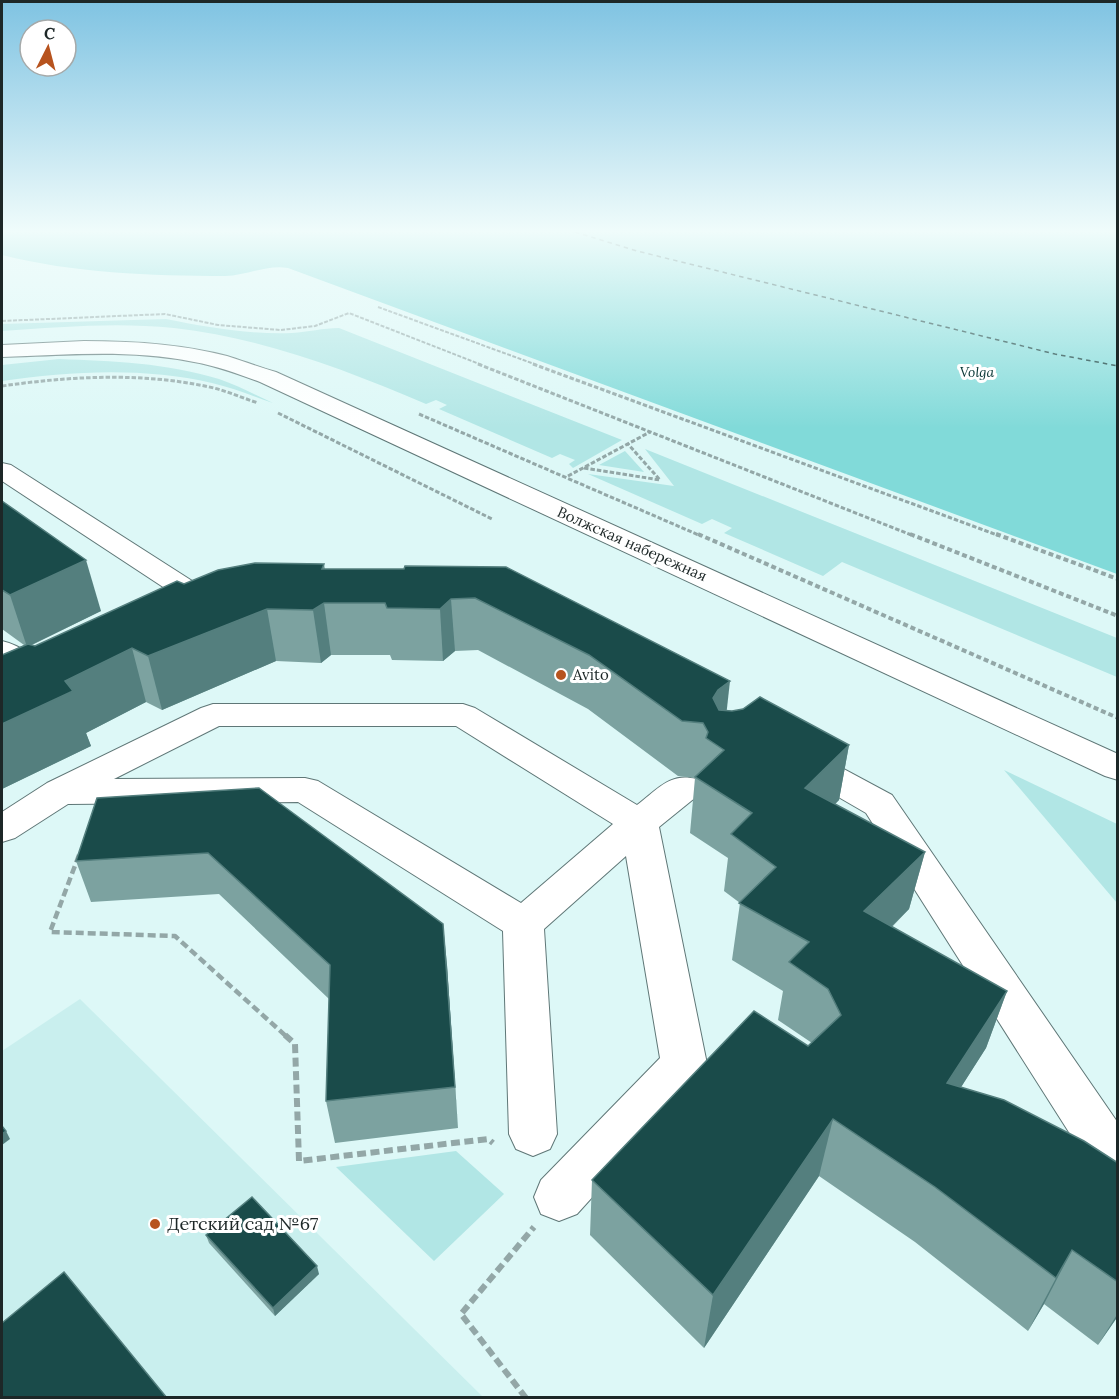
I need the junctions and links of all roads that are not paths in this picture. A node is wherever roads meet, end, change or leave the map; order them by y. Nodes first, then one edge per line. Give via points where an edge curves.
1 (2, 351) edge
2 (2, 470) edge
3 (205, 602) junction
4 (240, 602) edge
5 (174, 616) edge
6 (2, 650) edge
7 (11, 692) edge
8 (771, 744) edge
9 (1118, 768) edge
10 (682, 788) dead end
11 (60, 792) junction
12 (639, 823) junction
13 (2, 829) edge
14 (523, 924) junction
15 (514, 1140) road end
16 (1118, 1165) edge
17 (559, 1197) road end

1 - 9 street, Волжская набережная via 138,348 182,353 268,377
2 - 3 street
3 - 4 street
3 - 5 street
6 - 7 street via 51,674
8 - 16 street via 879,804
10 - 12 street
11 - 12 street via 213,715 463,714
11 - 13 street
11 - 14 street via 305,790
12 - 14 street
12 - 17 street via 684,1064
14 - 15 street

